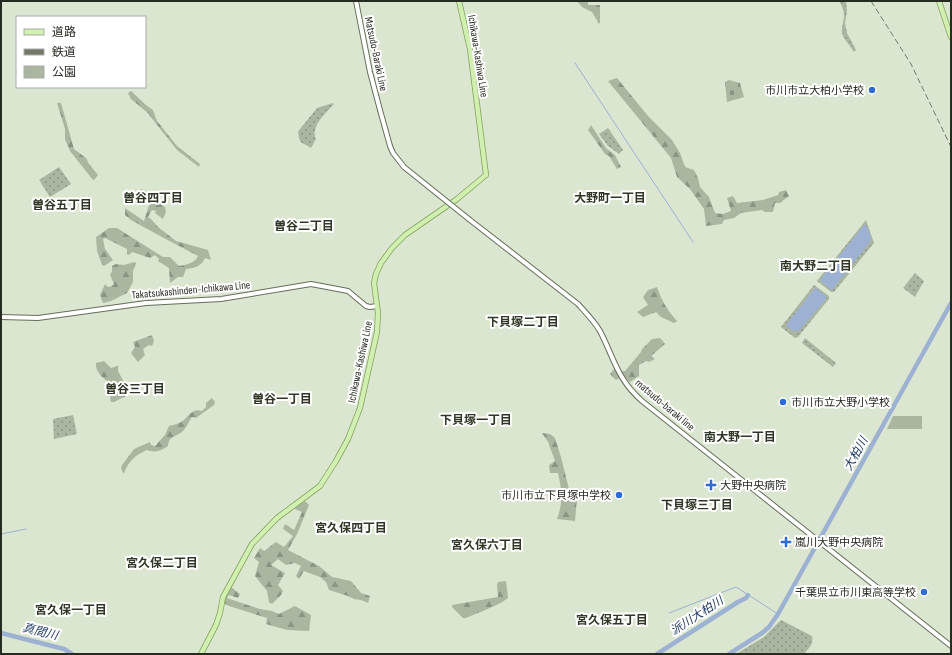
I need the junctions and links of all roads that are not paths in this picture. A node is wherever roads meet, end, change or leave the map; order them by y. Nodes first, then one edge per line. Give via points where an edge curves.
1 (356, 1) edge
2 (459, 1) edge
3 (939, 1) edge
4 (951, 37) edge
5 (380, 110) joint
6 (377, 306) junction
7 (1, 317) edge
8 (951, 646) edge
9 (201, 654) edge

1 - 5 main road, Matsudo-Baraki Line
2 - 6 main road, Ichikawa-Kashiwa Line via 470,49 486,175 411,231 390,250 374,280
3 - 4 main road
5 - 8 main road, matsudo-baraki line, bridge via 390,146 404,167 578,304 599,330 618,371 637,396
6 - 7 main road, Takatsukashinden-Ichikawa Line via 366,306 348,291 311,284 221,299 146,302 38,318
6 - 9 main road, Ichikawa-Kashiwa Line via 378,324 360,408 343,450 320,486 277,518 252,544 223,596 216,625

